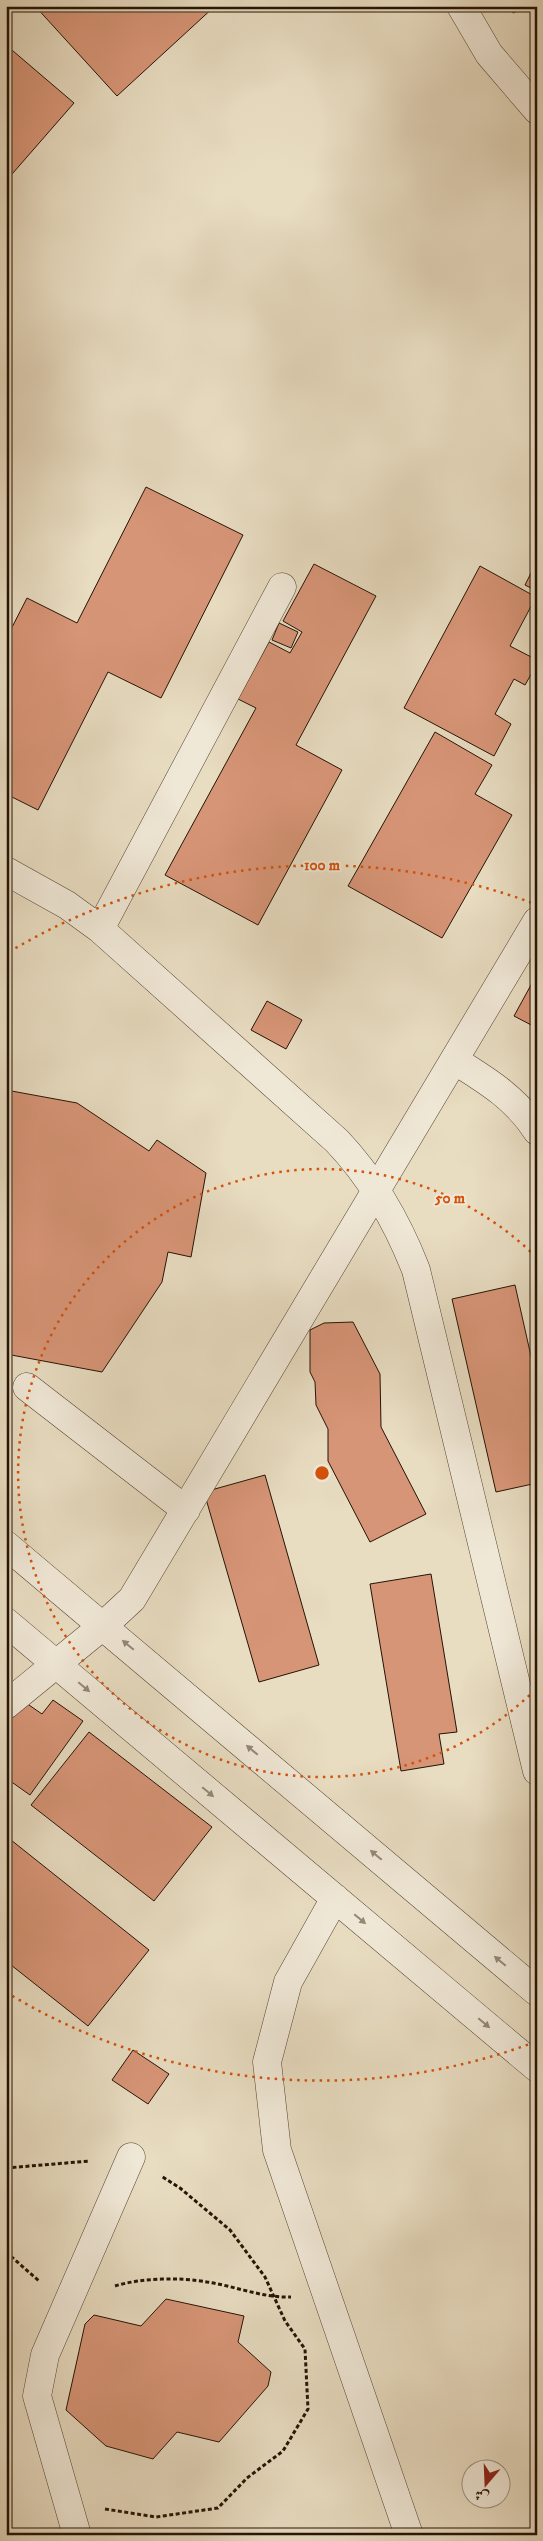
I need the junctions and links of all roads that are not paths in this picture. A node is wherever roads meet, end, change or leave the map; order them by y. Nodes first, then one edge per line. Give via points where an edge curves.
1 (461, 6) edge
2 (537, 110) edge
3 (282, 587) dead end
4 (6, 871) edge
5 (537, 921) edge
6 (100, 929) junction
7 (454, 1060) junction
8 (537, 1131) edge
9 (378, 1190) junction
10 (27, 1387) dead end
11 (186, 1510) junction
12 (6, 1544) edge
13 (6, 1622) edge
14 (104, 1626) junction
15 (57, 1665) junction
16 (6, 1705) edge
17 (537, 1771) edge
18 (335, 1898) junction
19 (537, 1992) edge
20 (537, 2068) edge
21 (131, 2157) road end
22 (77, 2535) edge
23 (409, 2535) edge

1 - 2 street via 489,54
3 - 6 street
4 - 6 street via 67,905
5 - 7 street
6 - 9 street via 337,1141
7 - 8 street via 500,1089
7 - 9 street
9 - 11 street
9 - 17 street via 400,1229 416,1270
10 - 11 street
11 - 14 street via 132,1599
12 - 14 street
13 - 15 street
14 - 15 street
19 -> 14 street
15 - 16 street
15 -> 18 street
18 -> 20 street
18 - 23 street via 288,1982 267,2062 277,2150
21 - 22 street via 45,2355 37,2396

